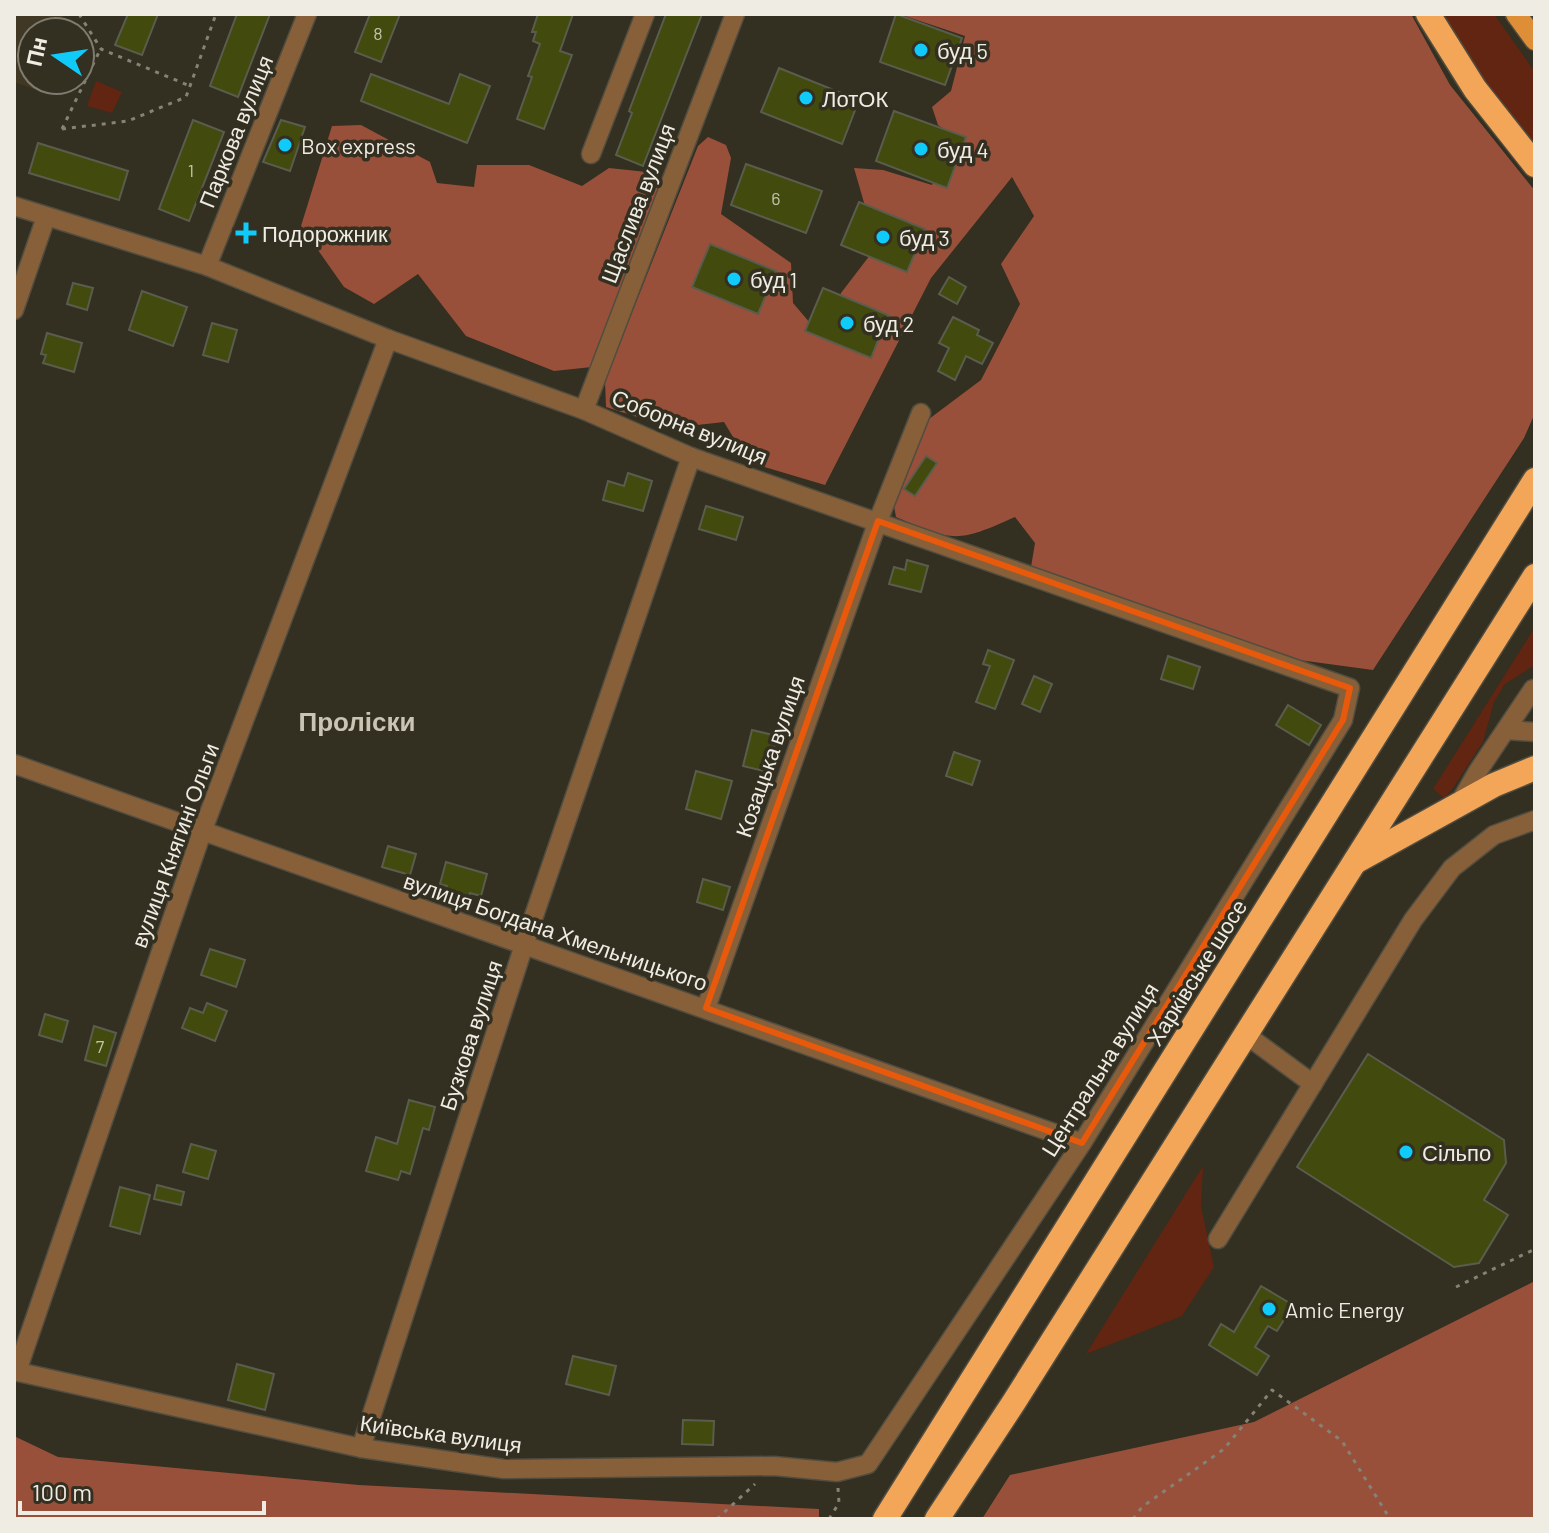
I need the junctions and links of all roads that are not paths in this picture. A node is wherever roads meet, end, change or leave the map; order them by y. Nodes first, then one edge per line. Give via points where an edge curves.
1 (307, 14) edge
2 (645, 14) edge
3 (735, 14) edge
4 (1428, 14) edge
5 (1516, 14) edge
6 (1535, 40) edge
7 (591, 154) dead end
8 (1535, 165) edge
9 (14, 206) edge
10 (46, 217) junction
11 (207, 266) junction
12 (14, 310) edge
13 (388, 339) junction
14 (584, 410) junction
15 (921, 413) dead end
16 (691, 457) junction
17 (1535, 480) edge
18 (878, 521) junction
19 (1535, 576) edge
20 (1350, 688) joint
21 (1533, 689) dead end
22 (1506, 730) junction
23 (1535, 732) edge
24 (14, 764) edge
25 (1535, 768) edge
26 (1458, 806) junction
27 (1535, 820) edge
28 (202, 832) junction
29 (1353, 864) junction
30 (524, 945) junction
31 (706, 1008) junction
32 (1245, 1034) junction
33 (1313, 1084) junction
34 (1082, 1143) junction
35 (1218, 1239) dead end
36 (15, 1371) edge
37 (361, 1448) junction
38 (868, 1464) joint
39 (885, 1519) edge
40 (937, 1519) edge

1 - 11 street, Паркова вулиця
2 - 7 street
3 - 14 street, Щаслива вулиця
4 - 8 highway via 1475,89
5 - 6 main road
9 - 10 street, Соборна вулиця
10 - 11 street, Соборна вулиця
10 - 12 street
11 - 13 street, Соборна вулиця
13 - 14 street, Соборна вулиця
13 - 28 street, вулиця Княгині Ольги
14 - 16 street, Соборна вулиця
15 - 18 street, Козацька вулиця
16 - 18 street, Соборна вулиця
16 - 30 street, Бузкова вулиця
17 - 39 highway, Харківське шосе
18 - 20 street, Соборна вулиця
18 - 31 street, Козацька вулиця
19 - 29 highway
20 - 34 street, Центральна вулиця via 1343,720
21 - 22 street
22 - 23 street
22 - 26 street
24 - 28 street, вулиця Богдана Хмельницького
25 - 26 highway
26 - 29 highway
27 - 33 street via 1494,835 1452,868 1413,920
28 - 30 street, вулиця Богдана Хмельницького
28 - 36 street, вулиця Княгині Ольги
29 - 32 highway
30 - 31 street, вулиця Богдана Хмельницького
30 - 37 street, Бузкова вулиця
31 - 34 street, вулиця Богдана Хмельницького
32 - 33 street
32 - 40 highway
33 - 35 street
34 - 38 street, Центральна вулиця
36 - 37 street, Київська вулиця
37 - 38 street, Київська вулиця via 504,1469 774,1466 837,1472

